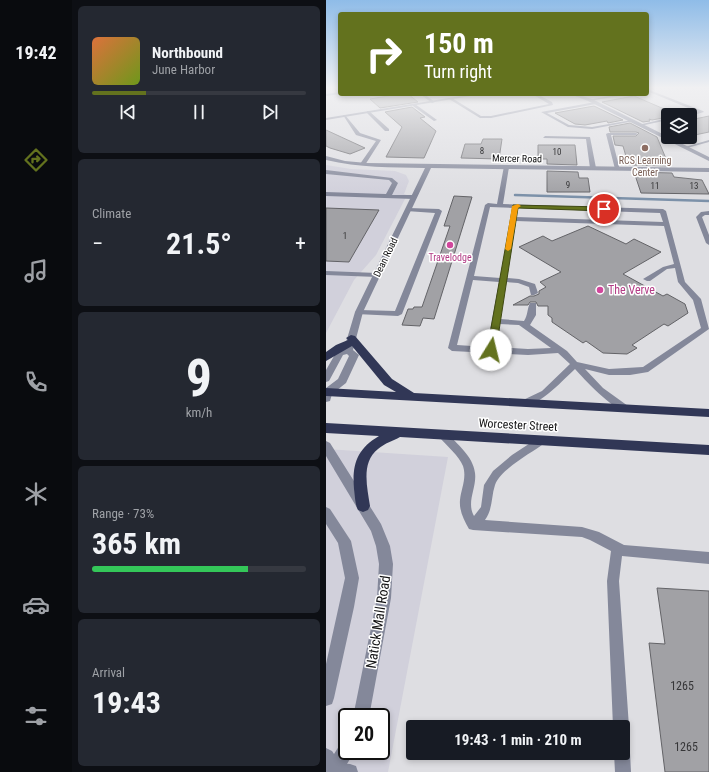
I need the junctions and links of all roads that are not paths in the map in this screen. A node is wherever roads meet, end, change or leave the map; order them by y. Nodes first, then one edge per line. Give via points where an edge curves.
1 (349, 123) edge
2 (380, 123) edge
3 (563, 123) edge
4 (620, 123) edge
5 (636, 123) edge
6 (649, 123) edge
7 (640, 125) junction
8 (387, 130) dead end
9 (636, 134) dead end
10 (545, 137) dead end
11 (709, 141) edge
12 (687, 147) junction
13 (326, 158) edge
14 (709, 159) edge
15 (362, 164) junction
16 (429, 166) junction
17 (506, 167) junction
18 (593, 168) junction
19 (618, 169) junction
20 (709, 170) edge
21 (326, 172) edge
22 (326, 194) edge
23 (388, 196) junction
24 (414, 197) junction
25 (500, 206) junction
26 (515, 206) junction
27 (408, 210) junction
28 (709, 213) edge
29 (513, 219) junction
30 (666, 224) junction
31 (709, 243) edge
32 (677, 265) junction
33 (326, 273) edge
34 (377, 275) junction
35 (469, 278) junction
36 (647, 279) dead end
37 (503, 280) junction
38 (534, 293) dead end
39 (533, 305) dead end
40 (359, 312) junction
41 (496, 321) junction
42 (526, 325) junction
43 (350, 344) junction
44 (491, 350) junction
45 (560, 350) junction
46 (326, 357) edge
47 (575, 364) junction
48 (326, 379) edge
49 (327, 392) edge
50 (417, 397) junction
51 (524, 403) junction
52 (625, 408) junction
53 (709, 413) edge
54 (326, 428) edge
55 (401, 432) junction
56 (443, 435) junction
57 (541, 440) junction
58 (326, 446) edge
59 (709, 450) edge
60 (363, 506) junction
61 (326, 513) edge
62 (473, 525) junction
63 (617, 549) junction
64 (709, 558) edge
65 (326, 698) edge
66 (363, 708) edge
67 (621, 720) edge
68 (338, 758) edge
69 (622, 760) edge
70 (329, 767) edge
71 (350, 772) edge
72 (623, 772) edge

1 - 15 lane via 358,134 379,140
2 - 8 lane
3 - 4 lane via 568,126 592,128
5 - 7 street
6 - 7 lane
7 - 12 street
9 - 19 lane via 608,134
10 - 18 lane via 588,138
11 - 12 lane
12 - 14 street
13 - 15 street, Mercer Road
15 - 16 street, Mercer Road
16 - 17 street, Mercer Road
16 - 24 street, Dean Road
17 - 18 street, Mercer Road
17 - 25 lane
18 - 19 street, Mercer Road
19 - 20 street, Mercer Road
21 - 23 lane via 390,179 395,183
22 - 23 lane
23 - 24 lane
24 - 27 street, Dean Road
25 - 26 lane
25 - 35 lane via 488,205
26 - 29 lane
26 - 30 lane via 663,211
27 - 34 street, Dean Road
27 - 40 lane via 438,211 398,314
28 - 31 lane via 703,213 699,217
29 - 30 lane
29 - 37 lane
30 - 32 lane
32 - 36 lane via 665,268
32 - 47 lane via 683,284 698,301 704,330 645,370 609,372
33 - 34 lane
34 - 40 street, Dean Road
35 - 37 lane
35 - 44 lane via 452,348
37 - 38 lane via 526,282 534,288
37 - 41 lane
39 - 42 lane via 532,315
40 - 43 street, Dean Road
41 - 42 lane
41 - 44 lane
42 - 45 lane
43 - 46 highway via 340,347
43 - 48 street, Dean Road via 340,354
43 - 49 street, Dean Road via 354,355 343,378
43 - 50 highway via 388,382
44 - 45 lane
45 - 47 lane
47 - 51 lane via 545,393
47 - 52 lane via 600,390
49 - 50 highway, Worcester Street
50 - 51 highway, Worcester Street
51 - 52 highway, Worcester Street
52 - 53 highway, Worcester Street
54 - 55 highway, Worcester Street
55 - 56 highway, Worcester Street
55 - 60 highway via 377,443 363,457 360,475
56 - 57 highway, Worcester Street
56 - 62 lane via 468,467 465,504 467,516
57 - 59 highway, Worcester Street
57 - 62 lane via 497,474 491,482 486,511
58 - 60 street, Natick Mall Road
60 - 66 street, Natick Mall Road via 380,537 385,555 386,575
61 - 65 street via 344,541 352,578
62 - 63 lane via 596,535
63 - 64 lane
63 - 67 lane via 613,580
68 - 70 street
69 - 72 lane
70 - 71 lane

